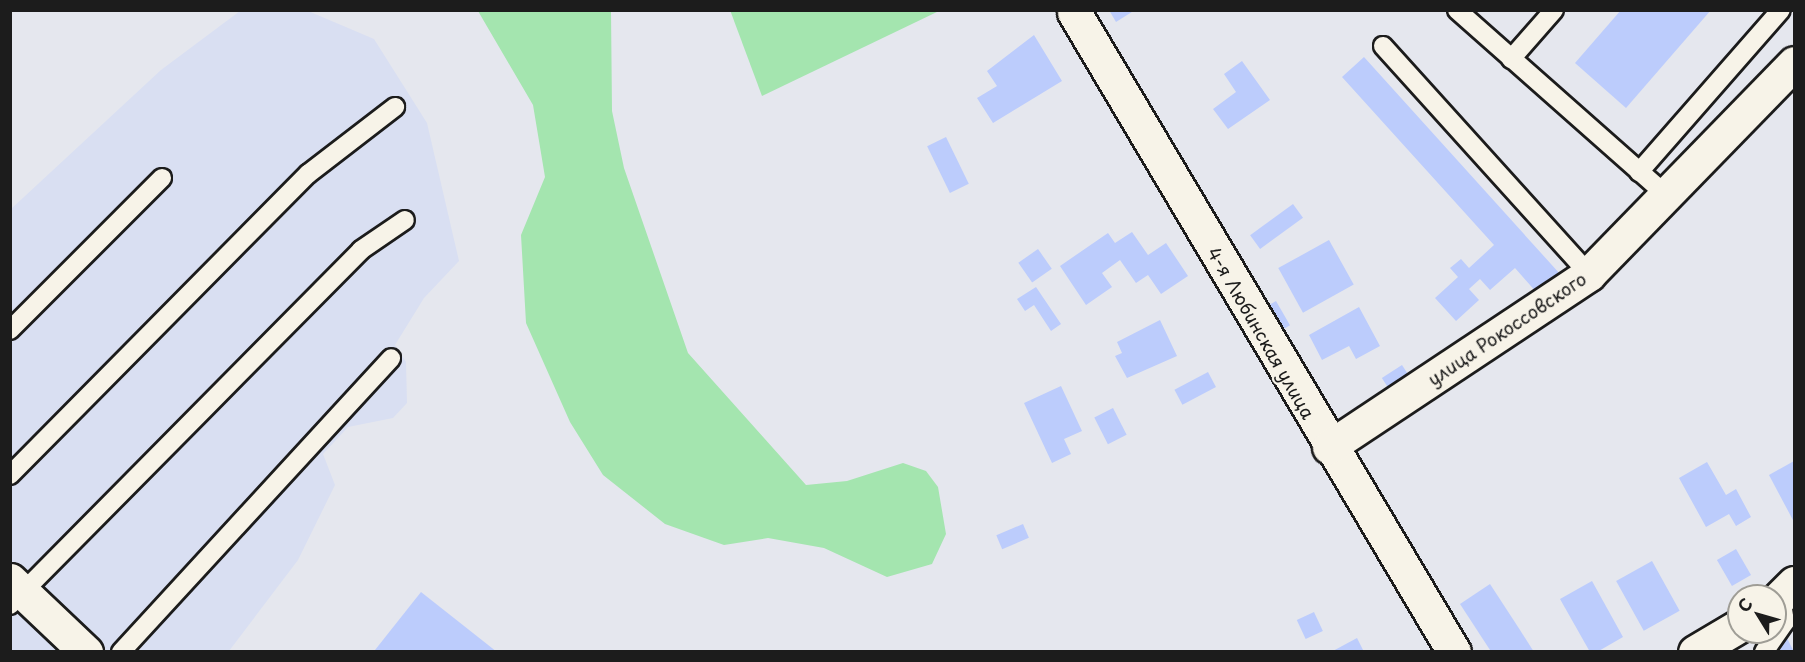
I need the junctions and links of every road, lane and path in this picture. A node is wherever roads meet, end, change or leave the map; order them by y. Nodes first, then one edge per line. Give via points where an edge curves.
1 (1457, 10) edge
2 (1554, 10) edge
3 (1781, 10) edge
4 (1074, 12) dead end
5 (1383, 46) dead end
6 (1511, 59) junction
7 (1794, 63) edge
8 (395, 107) dead end
9 (1640, 172) junction
10 (162, 178) dead end
11 (1668, 198) junction
12 (405, 220) dead end
13 (1588, 274) junction
14 (10, 330) edge
15 (391, 358) dead end
16 (1329, 447) junction
17 (10, 475) edge
18 (15, 593) edge
19 (1727, 633) edge
20 (86, 651) edge
21 (121, 651) edge
22 (1454, 651) edge
23 (1695, 651) edge

1 - 6 lane
2 - 6 lane
3 - 9 lane
4 - 16 street, 4-я Любинская улица
5 - 13 lane
6 - 9 lane
7 - 11 street, улица Рокоссовского
8 - 17 lane via 308,174
9 - 11 lane
10 - 14 lane
11 - 13 street, улица Рокоссовского
12 - 18 lane via 361,250
13 - 16 street, улица Рокоссовского
15 - 21 lane
16 - 22 street, 4-я Любинская улица
18 - 20 street
19 - 23 street

